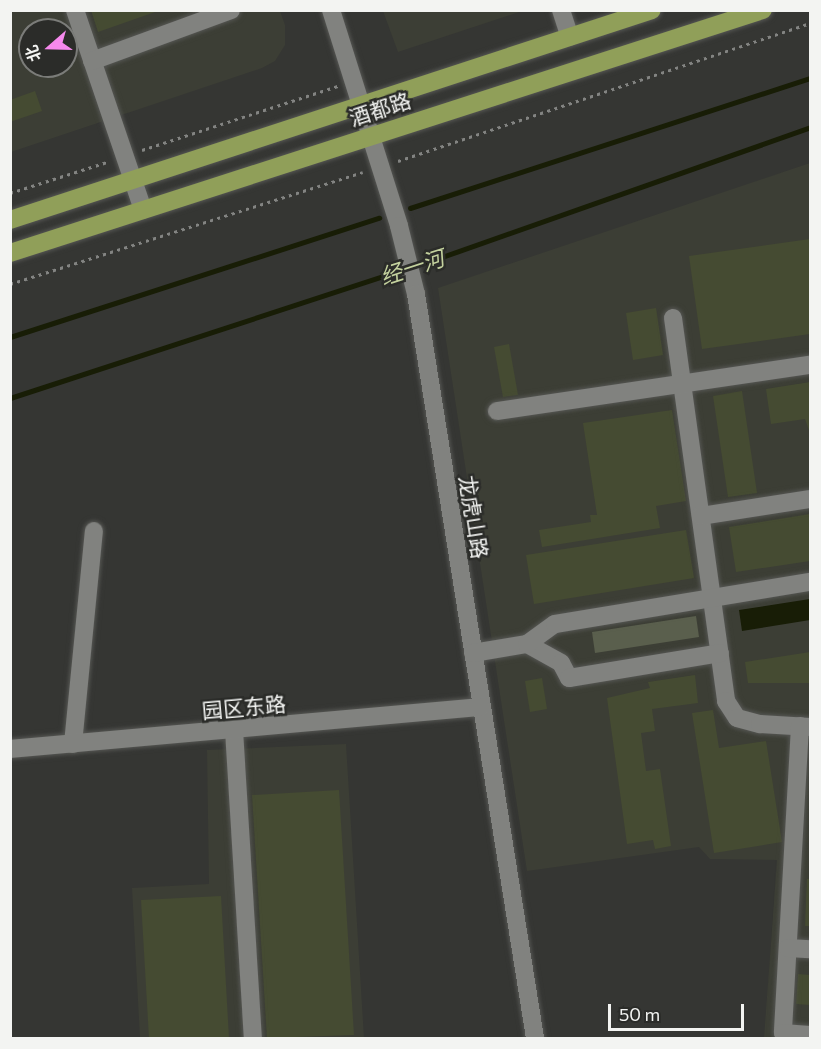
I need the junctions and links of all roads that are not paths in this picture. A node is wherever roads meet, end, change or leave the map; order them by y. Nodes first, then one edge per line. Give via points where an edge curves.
1 (75, 10) edge
2 (231, 10) edge
3 (331, 10) edge
4 (561, 10) edge
5 (652, 10) edge
6 (763, 10) edge
7 (629, 14) edge
8 (190, 17) edge
9 (570, 37) junction
10 (92, 61) junction
11 (361, 104) junction
12 (370, 136) junction
13 (133, 180) junction
14 (143, 210) junction
15 (10, 220) edge
16 (10, 253) edge
17 (673, 318) dead end
18 (810, 365) edge
19 (683, 383) junction
20 (497, 411) dead end
21 (810, 499) edge
22 (701, 516) junction
23 (94, 531) dead end
24 (810, 582) edge
25 (712, 599) junction
26 (527, 644) junction
27 (472, 653) junction
28 (720, 653) junction
29 (481, 707) junction
30 (805, 727) edge
31 (234, 730) junction
32 (73, 744) junction
33 (10, 749) edge
34 (788, 948) junction
35 (810, 949) edge
36 (810, 1035) edge
37 (253, 1038) edge
38 (535, 1038) edge

1 - 10 street
2 - 8 street
3 - 11 street, 龙虎山路
4 - 9 street
5 - 7 main road, 酒都路
6 - 12 main road, 酒都路
7 - 9 main road, 酒都路
8 - 10 street
9 - 11 main road, 酒都路
10 - 13 street
11 - 12 street, 龙虎山路
11 - 13 main road, 酒都路
12 - 14 main road, 酒都路
12 - 27 street, 龙虎山路 via 416,294
13 - 14 street
13 - 15 main road, 酒都路
14 - 16 main road, 酒都路
17 - 19 street
18 - 19 street
19 - 20 street
19 - 22 street
21 - 22 street
22 - 25 street
23 - 32 street
24 - 25 street
25 - 26 street via 555,624
25 - 28 street
26 - 27 street
26 - 28 street via 561,663 568,678
27 - 29 street, 龙虎山路
28 - 30 street via 726,701 737,718
29 - 31 street, 园区东路
29 - 38 street, 龙虎山路
30 - 34 street
31 - 32 street, 园区东路
31 - 37 street
32 - 33 street, 园区东路
34 - 35 street
34 - 36 street via 783,1033

